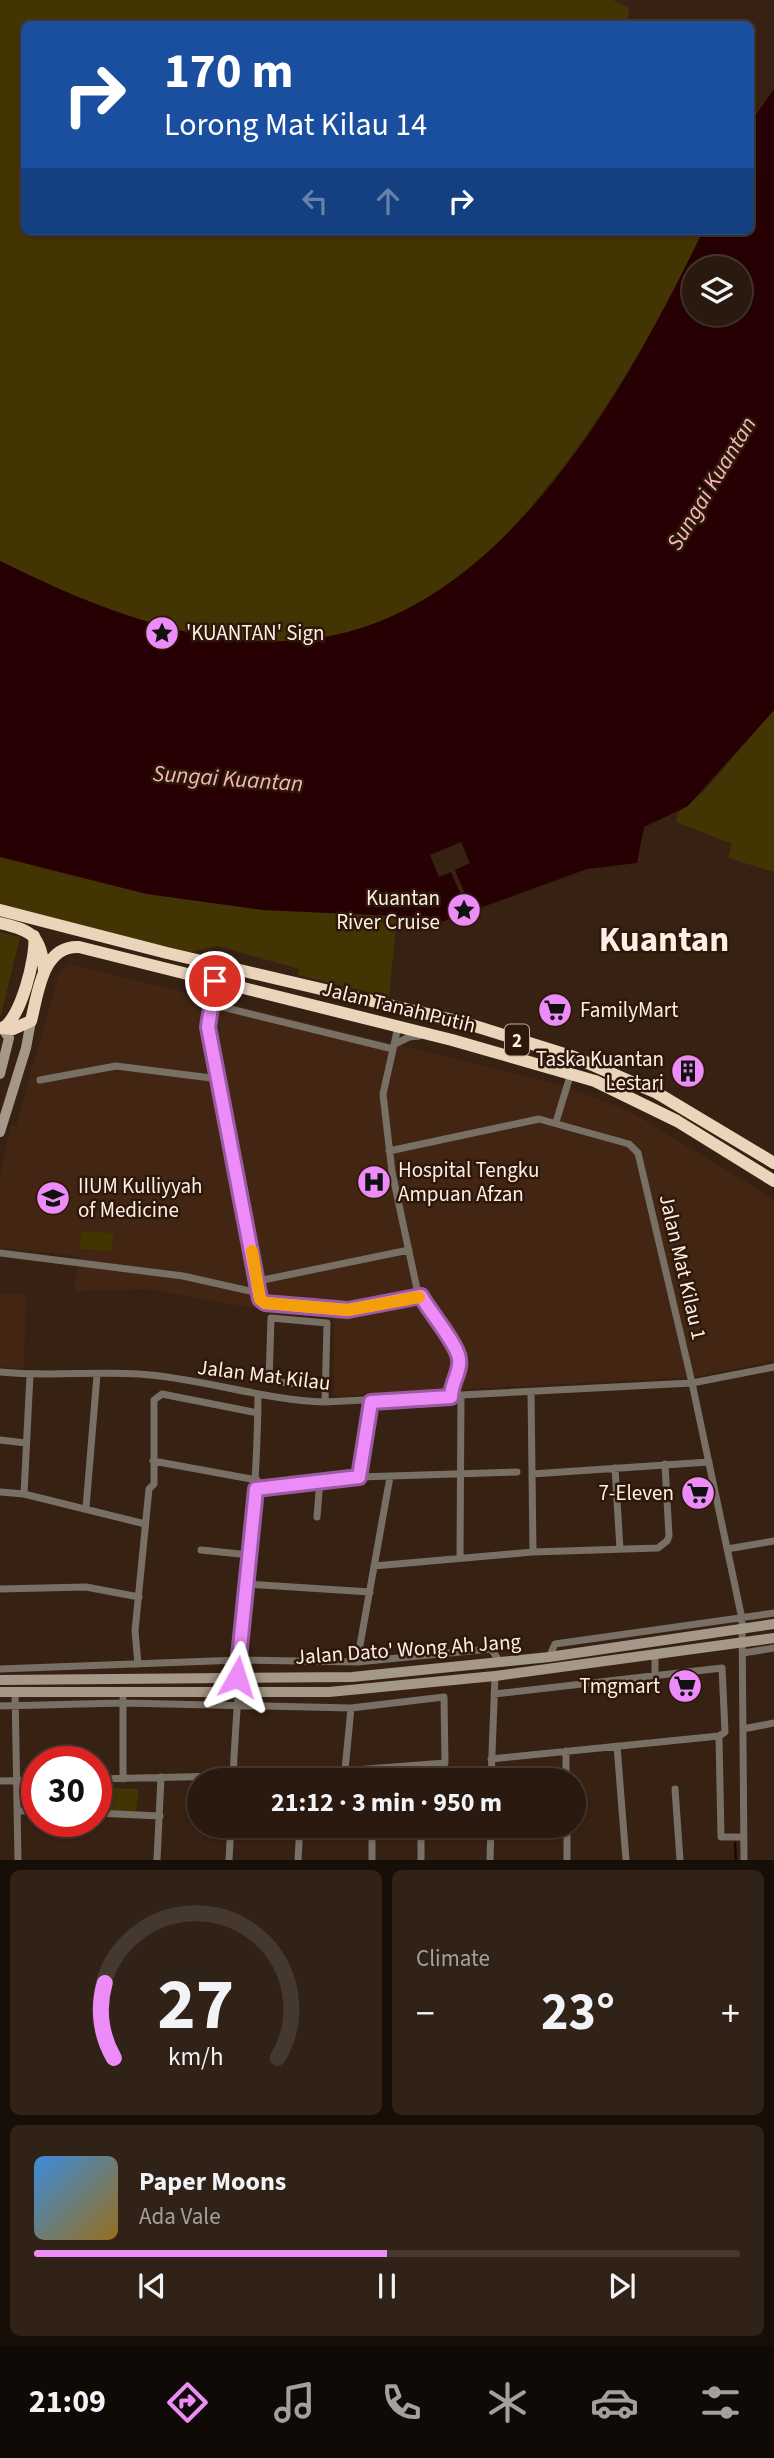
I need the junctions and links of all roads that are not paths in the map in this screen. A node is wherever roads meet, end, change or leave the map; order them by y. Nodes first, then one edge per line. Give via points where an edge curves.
1 (0, 910) edge
2 (0, 923) edge
3 (34, 936) junction
4 (203, 961) junction
5 (240, 970) junction
6 (44, 972) junction
7 (215, 981) junction
8 (233, 985) junction
9 (214, 1005) junction
10 (418, 1012) junction
11 (31, 1021) junction
12 (398, 1027) junction
13 (1, 1028) edge
14 (434, 1036) junction
15 (452, 1040) junction
16 (8, 1044) junction
17 (394, 1046) junction
18 (26, 1048) junction
19 (570, 1073) junction
20 (0, 1074) edge
21 (219, 1079) junction
22 (40, 1080) dead end
23 (556, 1122) junction
24 (0, 1132) edge
25 (389, 1151) junction
26 (774, 1163) edge
27 (774, 1181) edge
28 (409, 1250) junction
29 (0, 1253) edge
30 (258, 1281) junction
31 (259, 1293) junction
32 (421, 1296) junction
33 (774, 1367) edge
34 (0, 1372) edge
35 (97, 1374) junction
36 (30, 1375) junction
37 (692, 1383) junction
38 (326, 1387) junction
39 (531, 1392) junction
40 (258, 1396) junction
41 (461, 1396) junction
42 (451, 1397) junction
43 (325, 1402) junction
44 (371, 1402) junction
45 (258, 1413) junction
46 (0, 1440) edge
47 (26, 1443) junction
48 (153, 1461) junction
49 (709, 1462) junction
50 (665, 1464) junction
51 (615, 1468) junction
52 (517, 1472) dead end
53 (532, 1474) junction
54 (460, 1475) junction
55 (359, 1477) junction
56 (390, 1477) junction
57 (257, 1480) junction
58 (320, 1480) junction
59 (256, 1489) junction
60 (0, 1492) edge
61 (24, 1494) junction
62 (86, 1508) junction
63 (317, 1517) dead end
64 (145, 1524) junction
65 (774, 1541) edge
66 (620, 1549) junction
67 (727, 1549) junction
68 (201, 1550) dead end
69 (533, 1552) junction
70 (250, 1555) junction
71 (460, 1558) junction
72 (374, 1566) junction
73 (247, 1584) junction
74 (0, 1588) edge
75 (370, 1591) junction
76 (139, 1597) junction
77 (774, 1613) edge
78 (742, 1624) junction
79 (774, 1624) edge
80 (667, 1628) junction
81 (631, 1633) junction
82 (774, 1639) edge
83 (669, 1640) junction
84 (631, 1645) junction
85 (743, 1648) junction
86 (774, 1648) edge
87 (549, 1657) junction
88 (655, 1657) junction
89 (239, 1660) junction
90 (357, 1662) junction
91 (501, 1663) junction
92 (138, 1664) junction
93 (0, 1669) edge
94 (655, 1674) junction
95 (495, 1676) junction
96 (237, 1677) junction
97 (0, 1681) edge
98 (397, 1687) junction
99 (123, 1690) junction
100 (237, 1690) junction
101 (15, 1691) junction
102 (0, 1692) edge
103 (494, 1694) junction
104 (123, 1703) junction
105 (395, 1703) junction
106 (16, 1705) junction
107 (236, 1705) junction
108 (0, 1706) edge
109 (351, 1708) junction
110 (774, 1723) edge
111 (743, 1729) junction
112 (719, 1736) junction
113 (617, 1746) junction
114 (566, 1751) junction
115 (491, 1759) junction
116 (233, 1768) edge
117 (345, 1768) edge
118 (374, 1768) edge
119 (491, 1768) edge
120 (566, 1768) edge
121 (161, 1777) junction
122 (187, 1777) edge
123 (112, 1779) edge
124 (123, 1779) junction
125 (19, 1780) junction
126 (0, 1781) edge
127 (675, 1789) dead end
128 (20, 1811) joint
129 (112, 1814) edge
130 (160, 1816) junction
131 (744, 1837) junction
132 (230, 1838) edge
133 (299, 1838) edge
134 (372, 1838) edge
135 (421, 1838) edge
136 (491, 1838) edge
137 (566, 1838) edge
138 (18, 1860) edge
139 (157, 1860) edge
140 (229, 1860) edge
141 (298, 1860) edge
142 (372, 1860) edge
143 (421, 1860) edge
144 (490, 1860) edge
145 (567, 1860) edge
146 (626, 1860) edge
147 (680, 1860) edge
148 (744, 1860) edge

1 - 4 highway, Jalan Tanah Putih / 2
2 - 3 highway
3 - 6 highway
3 - 13 highway via 34,952 15,1017
4 - 5 highway, Jalan Tanah Putih / 2
4 - 7 highway
5 - 7 highway
5 - 10 highway, Jalan Tanah Putih / 2
6 - 7 highway, Jalan Tanah Putih / 2 via 57,953 72,946
6 - 11 highway
7 - 8 highway, Jalan Tanah Putih / 2
7 - 9 street
8 - 9 street via 223,990
8 - 12 highway, Jalan Tanah Putih / 2
9 - 17 street
9 - 21 street via 208,1027
10 - 15 highway via 412,1020 416,1026
10 - 26 highway, Jalan Tanah Putih / 2 via 462,1021 612,1071
11 - 13 highway via 13,1030
11 - 18 main road
12 - 14 highway, Jalan Tanah Putih / 2
12 - 17 street
13 - 16 main road via 9,1036
14 - 15 highway, Jalan Tanah Putih / 2
14 - 17 street via 409,1037
15 - 19 highway, Jalan Tanah Putih / 2
16 - 18 main road via 18,1041
16 - 20 main road
17 - 25 street via 383,1094
18 - 24 main road
19 - 23 street
19 - 27 highway, Jalan Tanah Putih / 2 via 643,1102
21 - 22 street via 116,1066
21 - 30 street
23 - 25 street, Jalan Mat Kilau 1 via 528,1120
23 - 37 street, Jalan Mat Kilau 1 via 629,1144 638,1153
25 - 28 street
28 - 30 street
28 - 32 street
29 - 31 street via 183,1276
30 - 31 street
31 - 32 street via 265,1303 338,1309
32 - 42 street via 460,1360
33 - 37 street, Jalan Mat Kilau
34 - 36 street, Jalan Mat Kilau
35 - 36 street, Jalan Mat Kilau
35 - 40 street, Jalan Mat Kilau via 141,1374
35 - 62 street
36 - 47 street
37 - 39 street, Jalan Mat Kilau
37 - 49 street, Jalan Mat Kilau 1
38 - 38 street via 327,1323 271,1318 269,1381
38 - 43 street
39 - 41 street, Jalan Mat Kilau
39 - 53 street
40 - 43 street, Jalan Mat Kilau
40 - 45 street
41 - 42 street, Jalan Mat Kilau
41 - 54 street
42 - 44 street, Jalan Mat Kilau
43 - 44 street, Jalan Mat Kilau
44 - 55 street
45 - 48 street, Jalan Mat Kilau via 157,1395
45 - 57 street
46 - 47 street
47 - 61 street
48 - 57 street
48 - 64 street via 154,1484 149,1489
49 - 50 street
49 - 67 street, Jalan Mat Kilau 1
50 - 51 street
50 - 66 street via 669,1536 662,1546
51 - 53 street
51 - 66 street
52 - 54 street
53 - 69 street
54 - 56 street
54 - 71 street
55 - 56 street
55 - 58 street
56 - 72 street
57 - 59 street
58 - 59 street
58 - 63 street
59 - 70 street
60 - 61 street
61 - 62 street
62 - 64 street
64 - 76 street
65 - 67 street
66 - 69 street
67 - 78 street, Jalan Mat Kilau 1
68 - 70 street
69 - 71 street
70 - 73 street
71 - 72 street
72 - 75 street
73 - 75 street
73 - 89 street
74 - 76 street via 86,1587
75 - 90 street
76 - 92 street
77 - 78 street
78 - 79 main road, Jalan Dato' Wong Ah Jang
78 - 80 street
78 - 83 main road, Jalan Dato' Wong Ah Jang
78 - 85 street, Jalan Mat Kilau 1
80 - 81 street
80 - 83 street
81 - 84 street
81 - 87 street via 555,1644
82 - 85 main road, Jalan Dato' Wong Ah Jang
83 - 84 main road, Jalan Dato' Wong Ah Jang
84 - 87 main road, Jalan Dato' Wong Ah Jang
85 - 86 street
85 - 88 main road, Jalan Dato' Wong Ah Jang
85 - 111 street, Jalan Mat Kilau 1
87 - 91 main road, Jalan Dato' Wong Ah Jang
88 - 94 street
88 - 95 main road, Jalan Dato' Wong Ah Jang
89 - 90 street
89 - 92 street
89 - 96 street
90 - 91 street via 491,1649
91 - 96 main road, Jalan Dato' Wong Ah Jang via 352,1677
92 - 93 street
94 - 103 street
94 - 112 street via 722,1668 725,1732
95 - 98 main road, Jalan Dato' Wong Ah Jang
95 - 103 street
96 - 97 main road, Jalan Dato' Wong Ah Jang
96 - 100 street
98 - 100 main road, Jalan Dato' Wong Ah Jang via 329,1692
98 - 105 street
99 - 100 main road, Jalan Dato' Wong Ah Jang
99 - 101 main road, Jalan Dato' Wong Ah Jang
99 - 104 street
100 - 107 street
101 - 102 main road, Jalan Dato' Wong Ah Jang
101 - 106 street
103 - 115 street
104 - 106 street
104 - 107 street
104 - 124 street
105 - 109 street
105 - 118 street via 444,1697 446,1763
106 - 108 street
106 - 125 street
107 - 109 street
107 - 116 street
109 - 117 street
110 - 111 street
111 - 131 street, Jalan Mat Kilau 1
112 - 113 street
112 - 131 street via 721,1837
113 - 114 street
113 - 146 street
114 - 115 street
114 - 120 street
115 - 119 street
121 - 122 street
121 - 124 street
121 - 130 street
123 - 124 street
125 - 126 street
125 - 128 street
127 - 147 street
128 - 138 street
129 - 130 street
130 - 139 street
131 - 148 street, Jalan Mat Kilau 1
132 - 140 street
133 - 141 street
134 - 142 street
135 - 143 street
136 - 144 street
137 - 145 street

